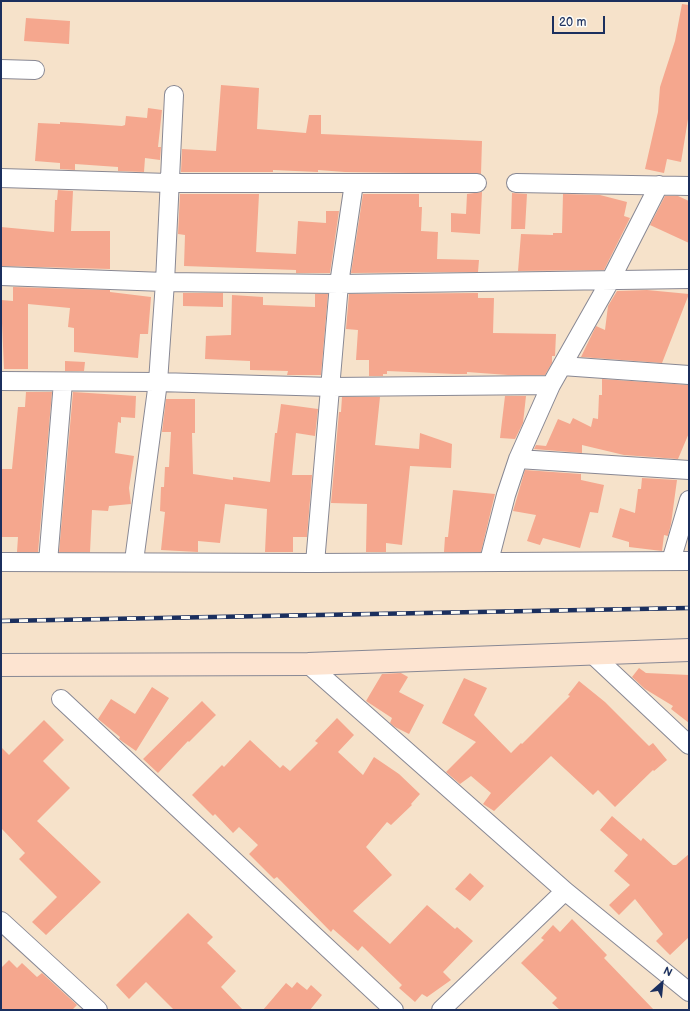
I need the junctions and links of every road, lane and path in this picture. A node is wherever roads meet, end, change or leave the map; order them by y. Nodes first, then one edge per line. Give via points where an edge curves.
1 (1, 70) edge
2 (35, 70) dead end
3 (174, 95) dead end
4 (1, 178) edge
5 (169, 183) junction
6 (354, 183) junction
7 (477, 183) dead end
8 (516, 183) dead end
9 (659, 185) junction
10 (689, 186) edge
11 (1, 276) edge
12 (689, 279) edge
13 (610, 281) junction
14 (166, 282) junction
15 (339, 284) junction
16 (562, 366) junction
17 (689, 375) edge
18 (1, 381) edge
19 (63, 382) junction
20 (158, 382) junction
21 (551, 385) junction
22 (331, 387) junction
23 (518, 459) junction
24 (689, 470) edge
25 (689, 500) edge
26 (134, 561) junction
27 (489, 561) junction
28 (671, 561) junction
29 (689, 561) edge
30 (1, 562) edge
31 (48, 562) junction
32 (315, 563) junction
33 (689, 650) edge
34 (592, 653) junction
35 (308, 664) junction
36 (1, 665) edge
37 (61, 699) dead end
38 (689, 746) edge
39 (565, 891) junction
40 (1, 920) edge
41 (689, 992) edge
42 (98, 1010) edge
43 (394, 1010) edge
44 (441, 1010) edge

1 - 2 street
3 - 5 street
4 - 5 street
5 - 6 street
5 - 14 street
6 - 7 street
6 - 15 street
8 - 9 street
9 - 10 street
9 - 13 street
11 - 14 street
12 - 13 street
13 - 15 street
13 - 16 street
14 - 15 street
14 - 20 street
15 - 22 street
16 - 17 street
16 - 21 street
18 - 19 street
19 - 20 street
19 - 31 street
20 - 22 street
20 - 26 street
21 - 22 street
21 - 23 street
22 - 32 street
23 - 24 street
23 - 27 street
25 - 28 street
26 - 31 street
26 - 32 street
27 - 28 street
27 - 32 street
28 - 29 street
30 - 31 street
33 - 34 main road
34 - 35 main road
34 - 38 street
35 - 36 main road
35 - 39 street
37 - 43 street
39 - 41 street
39 - 44 street
40 - 42 street

